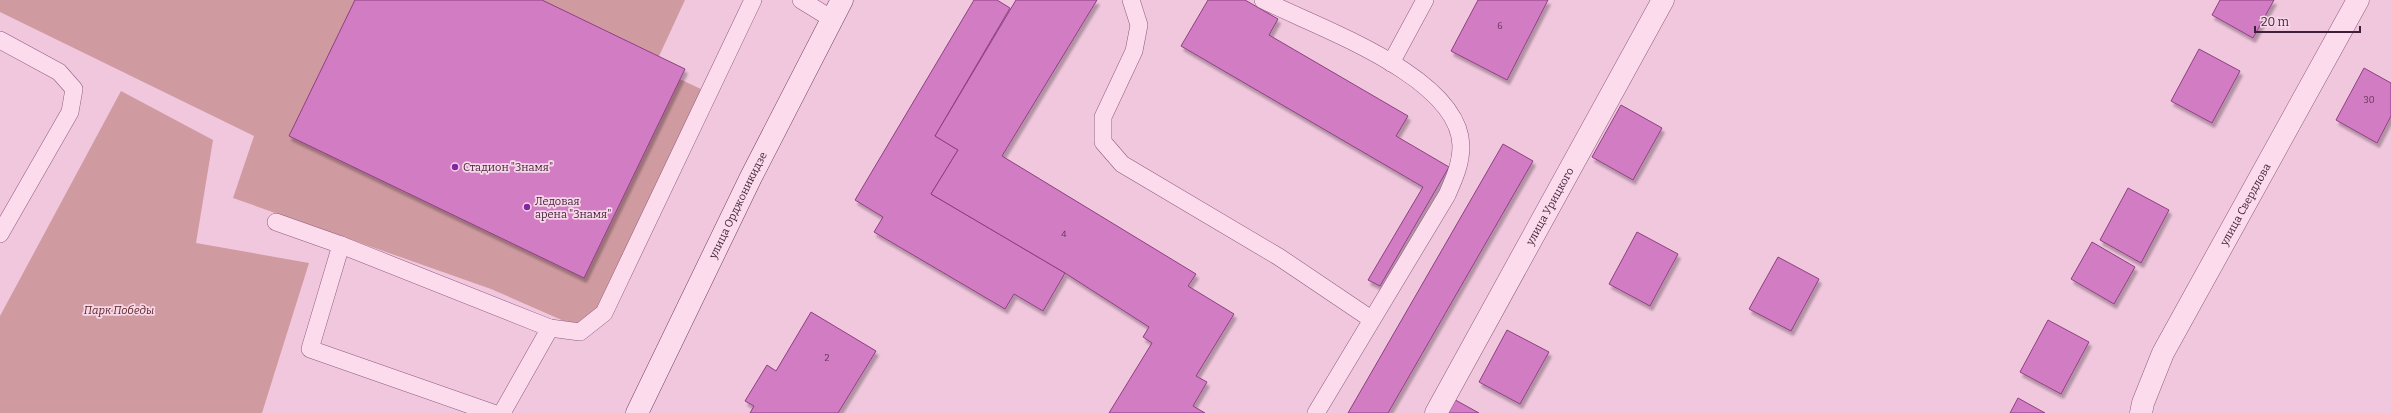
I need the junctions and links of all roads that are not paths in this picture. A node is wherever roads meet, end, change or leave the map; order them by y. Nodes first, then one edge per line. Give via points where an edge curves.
1 (752, 0) edge
2 (801, 0) edge
3 (842, 0) edge
4 (1131, 0) edge
5 (1263, 0) edge
6 (1426, 0) edge
7 (1664, 0) edge
8 (2358, 0) edge
9 (832, 19) junction
10 (0, 40) edge
11 (1392, 63) junction
12 (276, 222) dead end
13 (0, 234) edge
14 (341, 245) junction
15 (1371, 319) junction
16 (550, 328) junction
17 (492, 413) edge
18 (502, 413) edge
19 (637, 413) edge
20 (1316, 413) edge
21 (1436, 413) edge
22 (2141, 413) edge

1 - 16 lane via 604,313 580,332
2 - 9 lane
3 - 9 street, улица Орджоникидзе
4 - 15 lane via 1139,25 1134,51 1103,117 1103,142 1122,164 1279,257
5 - 11 lane
6 - 11 lane
7 - 21 street, улица Урицкого
8 - 22 street, улица Свердлова via 2163,353
9 - 19 street, улица Орджоникидзе via 751,177
10 - 13 lane via 59,72 74,89 70,112
11 - 15 lane via 1417,78 1440,100 1456,125 1461,145 1458,170 1447,195
12 - 14 lane
14 - 16 lane
14 - 17 lane via 310,349
15 - 20 lane
16 - 18 lane

